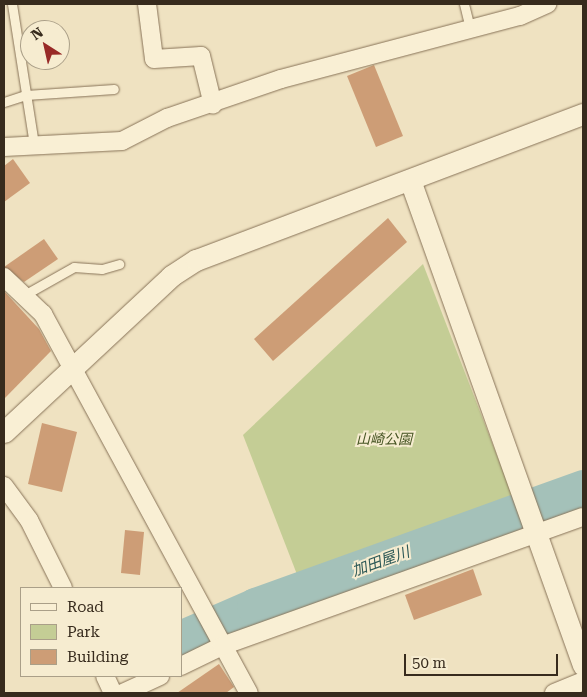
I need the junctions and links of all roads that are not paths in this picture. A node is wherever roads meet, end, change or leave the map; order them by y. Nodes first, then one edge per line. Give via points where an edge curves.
1 (12, 4) edge
2 (147, 4) edge
3 (464, 4) edge
4 (547, 4) edge
5 (470, 28) junction
6 (114, 89) dead end
7 (26, 95) junction
8 (4, 102) edge
9 (213, 105) junction
10 (583, 114) edge
11 (34, 144) junction
12 (4, 147) edge
13 (410, 180) junction
14 (119, 264) dead end
15 (4, 276) edge
16 (26, 294) junction
17 (72, 367) junction
18 (4, 432) edge
19 (4, 486) edge
20 (583, 517) edge
21 (535, 536) junction
22 (62, 587) edge
23 (222, 646) junction
24 (583, 664) edge
25 (182, 666) edge
26 (105, 677) edge
27 (158, 677) edge
28 (583, 681) edge
29 (113, 693) edge
30 (123, 693) edge
31 (249, 693) edge
32 (554, 693) edge

1 - 7 lane
2 - 9 street via 154,59 201,56
3 - 5 lane
4 - 5 street
5 - 9 street via 281,79
6 - 7 lane
7 - 8 lane
7 - 11 lane
9 - 11 street via 167,118 122,141
10 - 13 street
11 - 12 street
13 - 17 street via 196,260 171,276
13 - 21 street
14 - 16 lane via 102,269 74,266
15 - 16 street
16 - 17 street
17 - 18 street
17 - 23 street
19 - 22 street via 29,520
20 - 21 street
21 - 23 street
21 - 24 street
23 - 25 street
23 - 31 street
26 - 29 street
27 - 30 street
28 - 32 street

